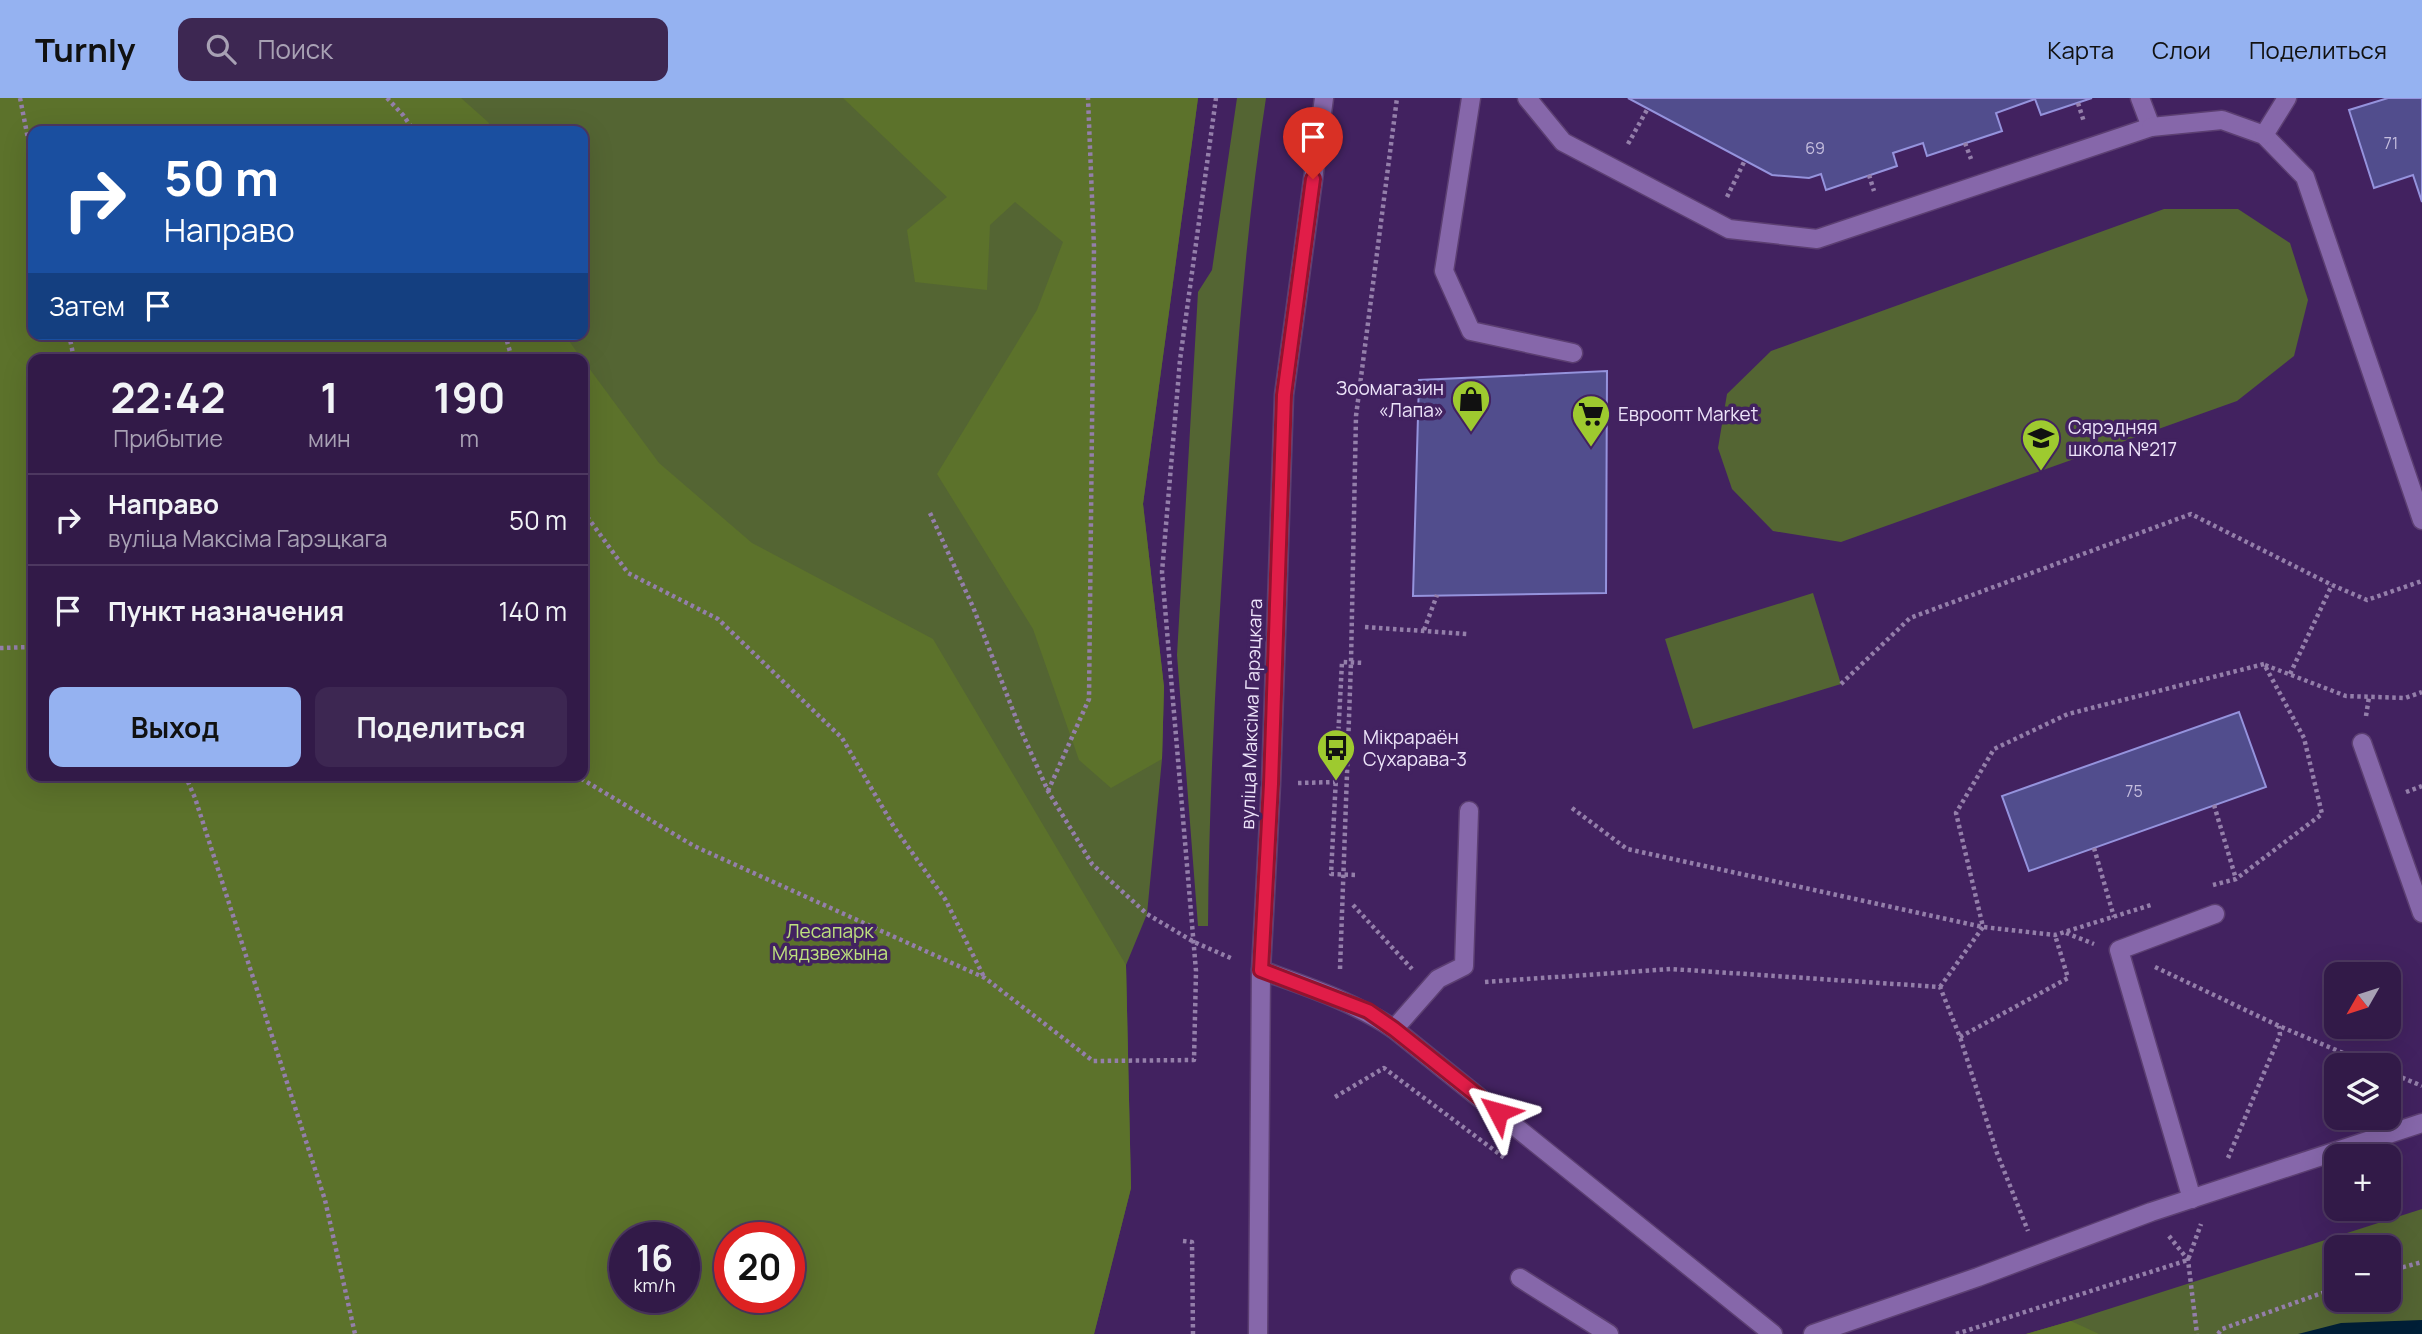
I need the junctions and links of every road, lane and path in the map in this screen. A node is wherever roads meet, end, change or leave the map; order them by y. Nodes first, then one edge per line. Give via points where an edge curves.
1 (20, 98) edge
2 (387, 98) edge
3 (1087, 98) edge
4 (1216, 98) edge
5 (1324, 98) edge
6 (1396, 98) edge
7 (1471, 98) edge
8 (1527, 98) edge
9 (2140, 98) edge
10 (2287, 98) edge
11 (1647, 108) dead end
12 (411, 126) edge
13 (2151, 127) junction
14 (2264, 135) junction
15 (28, 139) edge
16 (1745, 160) dead end
17 (1615, 168) junction
18 (1716, 222) junction
19 (1573, 353) dead end
20 (930, 513) dead end
21 (588, 518) edge
22 (2422, 520) edge
23 (2422, 582) edge
24 (2332, 585) junction
25 (1437, 595) dead end
26 (1365, 627) dead end
27 (1424, 630) junction
28 (1467, 634) dead end
29 (28, 647) edge
30 (0, 648) edge
31 (1351, 662) junction
32 (1364, 663) dead end
33 (2264, 664) junction
34 (2290, 674) junction
35 (1841, 684) dead end
36 (2422, 692) edge
37 (2362, 743) dead end
38 (188, 781) edge
39 (585, 781) edge
40 (1336, 782) junction
41 (1271, 784) junction
42 (1048, 791) junction
43 (2214, 805) dead end
44 (1572, 808) dead end
45 (1469, 811) dead end
46 (2094, 848) dead end
47 (1342, 874) junction
48 (1355, 875) dead end
49 (2236, 879) junction
50 (2207, 887) dead end
51 (2154, 904) dead end
52 (1353, 905) dead end
53 (2422, 913) edge
54 (2215, 914) dead end
55 (2114, 917) junction
56 (1983, 927) junction
57 (2064, 932) junction
58 (2055, 935) junction
59 (1194, 942) junction
60 (2121, 954) junction
61 (1261, 970) junction
62 (985, 978) junction
63 (1438, 979) junction
64 (1940, 987) junction
65 (1340, 999) junction
66 (2280, 1026) junction
67 (1394, 1029) junction
68 (1960, 1037) junction
69 (2343, 1053) edge
70 (2401, 1077) edge
71 (2422, 1086) edge
72 (1335, 1097) dead end
73 (2422, 1123) edge
74 (1507, 1160) dead end
75 (2215, 1190) junction
76 (2192, 1199) junction
77 (2151, 1212) junction
78 (2030, 1236) dead end
79 (1183, 1241) dead end
80 (2188, 1260) junction
81 (2422, 1262) edge
82 (2401, 1268) edge
83 (1520, 1278) dead end
84 (2324, 1292) edge
85 (355, 1334) edge
86 (1193, 1334) edge
87 (1258, 1334) edge
88 (1609, 1334) edge
89 (1773, 1334) edge
90 (1813, 1334) edge
91 (1956, 1334) edge
92 (2197, 1334) edge
93 (2218, 1334) edge

1 - 15 path
2 - 12 path
3 - 42 path via 1094,247 1089,699
4 - 59 path via 1180,360 1162,572
5 - 41 main road, вуліца Максіма Гарэцкага via 1284,395
6 - 31 path via 1356,416
7 - 19 main road via 1444,271 1471,331
8 - 17 main road via 1563,142
9 - 13 main road
10 - 14 main road
11 - 17 path
13 - 14 main road via 2222,120
13 - 18 main road via 1817,239 1729,229
14 - 22 main road via 2305,177
16 - 18 path
17 - 18 main road
20 - 42 path
21 - 62 path via 628,573 718,619 842,738 894,827 945,900
23 - 24 path via 2367,600
24 - 34 path
24 - 35 path via 2191,514 1910,618
25 - 27 path
26 - 27 path
27 - 28 path
29 - 30 path
31 - 32 path
31 - 40 path via 1342,662
31 - 47 path
33 - 34 path
33 - 49 path via 2304,738 2322,814
33 - 56 path via 2068,714 1994,748 1956,813
34 - 36 path via 2346,696 2405,698
37 - 53 main road
38 - 85 path via 325,1200
39 - 62 path via 694,846
40 - 41 path
40 - 47 path via 1331,874
41 - 61 main road, вуліца Максіма Гарэцкага
42 - 59 path via 1091,864 1147,914
43 - 49 path
44 - 56 path via 1627,849
45 - 63 main road via 1464,966
46 - 55 path
47 - 48 path
47 - 65 path
49 - 50 path
51 - 55 path
52 - 63 path via 1414,970
54 - 60 main road via 2119,950
55 - 57 path
56 - 58 path
56 - 64 path
57 - 58 path
57 - 60 path
58 - 68 path via 2068,978
59 - 61 path
59 - 62 path via 1194,1060 1093,1061
60 - 66 path
60 - 76 main road
61 - 65 main road
61 - 87 main road, вуліца Максіма Гарэцкага
63 - 64 path via 1469,984 1671,969
63 - 67 main road
64 - 68 path
65 - 67 main road
66 - 69 path
66 - 75 path
67 - 89 main road
68 - 78 path via 1997,1153
70 - 71 path
72 - 74 path via 1384,1068
73 - 75 main road
75 - 76 main road
75 - 80 path
76 - 77 main road
77 - 80 path
77 - 90 main road
79 - 86 path via 1192,1242
80 - 91 path
80 - 92 path
81 - 82 path
83 - 88 main road
84 - 93 path

